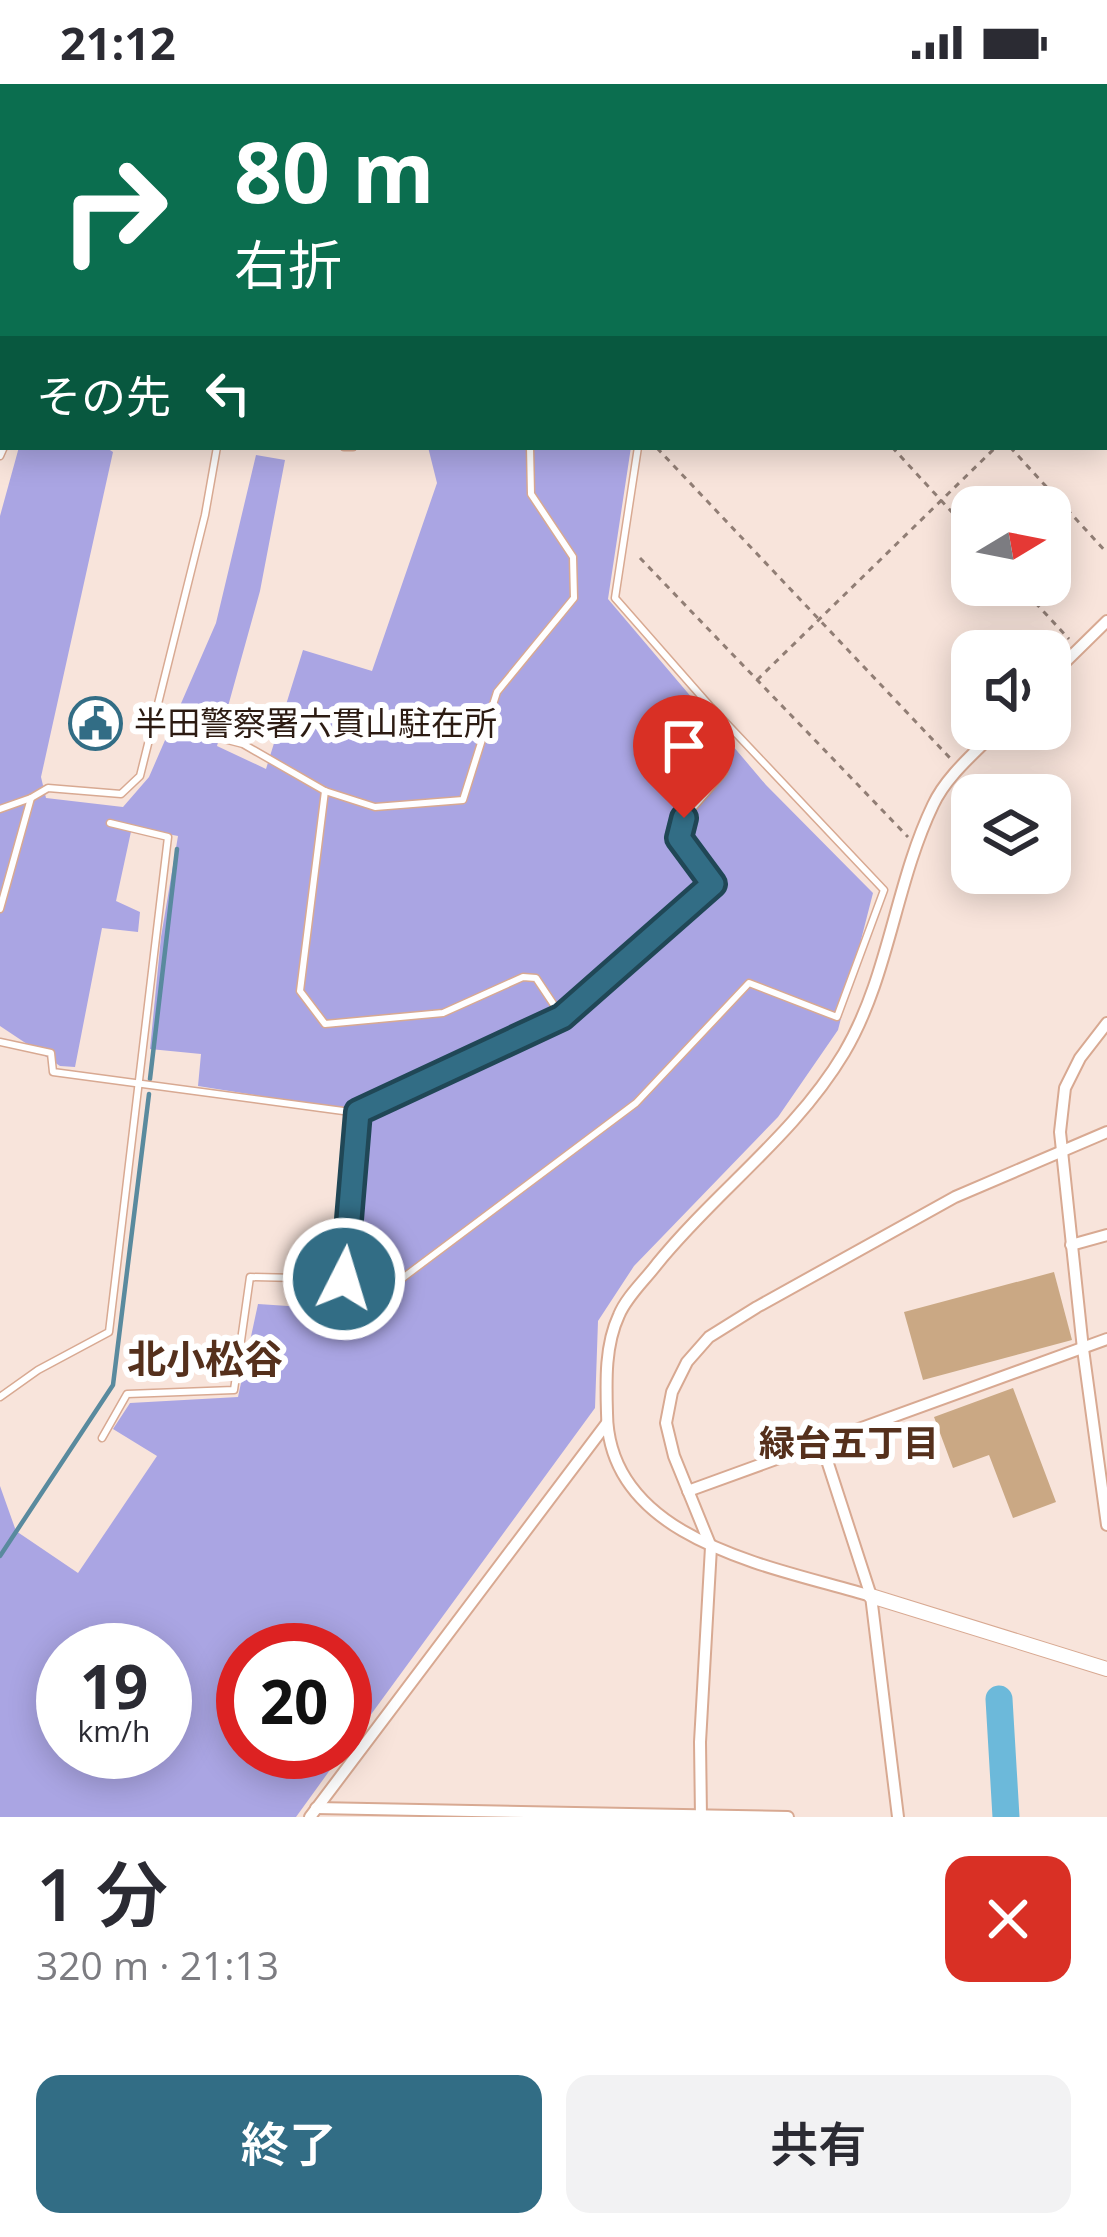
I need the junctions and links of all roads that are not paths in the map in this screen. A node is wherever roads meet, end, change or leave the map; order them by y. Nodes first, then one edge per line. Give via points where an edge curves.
1 (216, 450) edge
2 (530, 450) edge
3 (638, 450) edge
4 (1107, 621) edge
5 (1071, 656) edge
6 (709, 705) junction
7 (154, 722) junction
8 (978, 750) edge
9 (325, 790) junction
10 (32, 799) junction
11 (0, 809) edge
12 (110, 823) dead end
13 (0, 909) edge
14 (562, 1017) junction
15 (1107, 1022) edge
16 (0, 1042) edge
17 (139, 1082) junction
18 (358, 1112) junction
19 (1107, 1132) edge
20 (1060, 1151) junction
21 (1107, 1235) edge
22 (1071, 1245) junction
23 (344, 1279) junction
24 (1107, 1340) edge
25 (1083, 1349) junction
26 (0, 1397) edge
27 (607, 1423) junction
28 (102, 1438) dead end
29 (821, 1442) junction
30 (688, 1491) junction
31 (1106, 1503) edge
32 (1107, 1525) edge
33 (711, 1546) junction
34 (871, 1596) junction
35 (1107, 1669) edge
36 (313, 1812) edge
37 (394, 1813) edge
38 (701, 1817) edge
39 (788, 1817) edge
40 (898, 1817) edge

1 - 7 lane
2 - 9 lane via 531,494 573,557 574,598 497,692 463,800 375,807
3 - 6 lane via 615,598
4 - 5 street
6 - 14 lane via 724,772 684,818 679,838 713,884
6 - 23 lane via 884,890 837,1018 749,982 636,1103 400,1280
7 - 9 lane via 243,744
7 - 10 lane via 140,776 121,794 48,788
8 - 27 street via 934,802 847,1049 797,1120 673,1244 620,1311 609,1343
9 - 14 lane via 300,992 325,1024 443,1013 523,977 536,978
10 - 11 lane
10 - 13 lane
12 - 17 lane via 168,837
14 - 18 lane
15 - 20 street via 1065,1088
16 - 17 lane via 51,1053 53,1072
17 - 18 lane
17 - 26 lane via 109,1332
18 - 23 lane
19 - 20 street
20 - 22 street
20 - 30 street via 955,1196 709,1337 680,1377 666,1423
21 - 22 street
22 - 25 street
23 - 28 lane via 250,1277 234,1390 127,1394
24 - 25 street
25 - 29 street
25 - 31 street
27 - 33 street via 631,1485 682,1534
27 - 36 street
29 - 30 street
29 - 34 street
30 - 33 street
31 - 32 street
33 - 34 street
33 - 38 street
34 - 35 street
34 - 40 street
36 - 37 street
37 - 38 street
38 - 39 street

